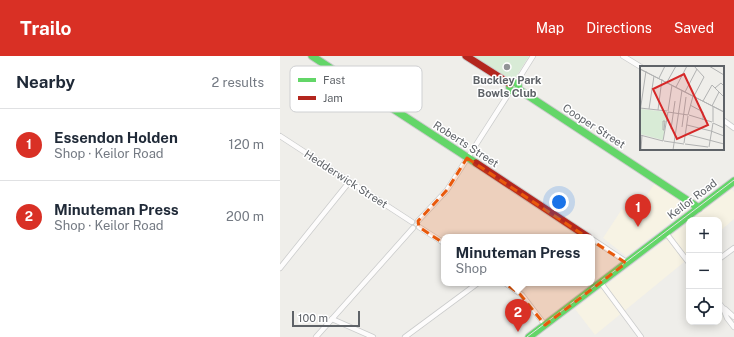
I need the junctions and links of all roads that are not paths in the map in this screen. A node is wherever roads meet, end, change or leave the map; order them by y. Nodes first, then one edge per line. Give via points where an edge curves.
1 (312, 56) edge
2 (466, 56) edge
3 (533, 56) edge
4 (623, 56) edge
5 (327, 66) edge
6 (640, 67) edge
7 (514, 87) junction
8 (397, 112) edge
9 (724, 121) edge
10 (734, 128) edge
11 (282, 137) edge
12 (280, 143) edge
13 (467, 158) junction
14 (350, 181) junction
15 (733, 183) edge
16 (699, 208) junction
17 (418, 221) junction
18 (412, 222) junction
19 (419, 227) junction
20 (412, 228) junction
21 (666, 233) junction
22 (583, 234) edge
23 (441, 241) edge
24 (595, 241) edge
25 (734, 248) edge
26 (722, 257) edge
27 (686, 259) edge
28 (626, 263) junction
29 (280, 268) edge
30 (600, 283) junction
31 (474, 286) edge
32 (509, 286) edge
33 (723, 308) joint
34 (734, 317) edge
35 (332, 319) junction
36 (545, 325) junction
37 (734, 327) edge
38 (534, 336) edge
39 (316, 337) edge
40 (373, 337) edge
41 (405, 337) edge
42 (641, 337) edge

1 - 5 street, Roberts Street
2 - 7 street, Cooper Street
3 - 7 street
4 - 6 street
7 - 13 street
7 - 16 street, Cooper Street
8 - 13 street, Roberts Street
9 - 10 street
11 - 12 street
11 - 14 street, Hedderwick Street
13 - 17 street via 447,190
13 - 22 street, Roberts Street
14 - 18 street, Hedderwick Street
14 - 29 street
15 - 16 street, Keilor Road
16 - 21 street, Keilor Road
17 - 18 street
17 - 19 street
18 - 20 street
19 - 20 street
19 - 23 street
20 - 35 street
21 - 27 street
21 - 28 street, Keilor Road
24 - 28 street
25 - 26 street
28 - 30 street, Keilor Road
30 - 36 street, Keilor Road
30 - 42 street
31 - 41 street
32 - 36 street via 522,295
33 - 34 street
33 - 37 street
35 - 39 street
35 - 40 street
36 - 38 street, Keilor Road

